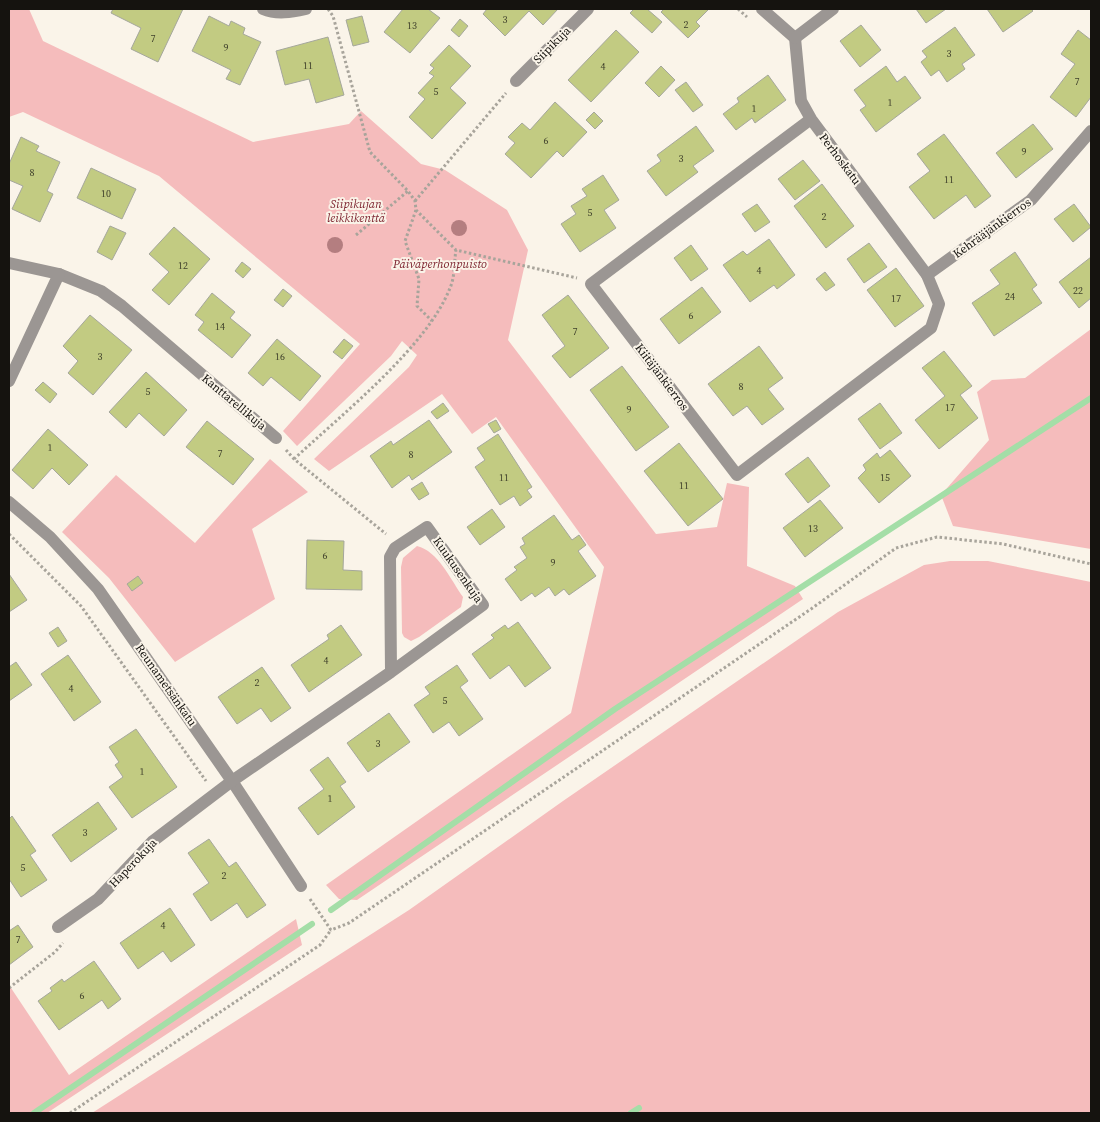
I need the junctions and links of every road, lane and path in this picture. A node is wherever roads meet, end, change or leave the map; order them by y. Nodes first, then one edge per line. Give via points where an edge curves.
1 (263, 9) edge
2 (306, 9) edge
3 (328, 9) edge
4 (588, 9) edge
5 (762, 9) edge
6 (833, 9) edge
7 (794, 38) junction
8 (516, 81) joint
9 (811, 119) junction
10 (1091, 131) edge
11 (408, 191) junction
12 (415, 201) junction
13 (416, 210) junction
14 (356, 235) dead end
15 (456, 250) junction
16 (9, 263) edge
17 (59, 274) junction
18 (927, 275) junction
19 (591, 284) junction
20 (939, 304) joint
21 (432, 321) junction
22 (9, 382) edge
23 (276, 438) joint
24 (294, 459) junction
25 (9, 502) edge
26 (9, 534) edge
27 (395, 548) junction
28 (1091, 564) edge
29 (391, 672) junction
30 (232, 781) junction
31 (214, 796) junction
32 (301, 886) joint
33 (58, 927) dead end
34 (331, 930) junction
35 (67, 937) dead end
36 (9, 988) edge
37 (70, 1113) edge

1 - 2 street via 283,13
3 - 11 path via 333,16 370,152
4 - 8 street, Siipikuja
5 - 7 street
6 - 7 street
7 - 9 street, Perhoskatu via 800,101
8 - 12 path
9 - 18 street, Perhoskatu
9 - 19 street
10 - 18 street, Kehrääjänkierros via 1031,200
11 - 12 path
11 - 14 path
12 - 13 path
13 - 15 path
13 - 21 path via 404,241 419,279 418,306
15 - 19 path via 574,277
15 - 21 path via 451,287
16 - 17 street, Kanttarellikuja
17 - 22 street
17 - 23 street, Kanttarellikuja via 101,291 122,306
18 - 20 street, Perhoskatu
19 - 20 street, Kiitäjänkierros via 737,475 931,328
21 - 24 path via 397,363
23 - 24 path, Kanttarellikuja
24 - 27 path, Kanttarellikuja via 386,533
25 - 30 street, Reunametsänkatu via 50,538 98,589
26 - 31 path via 81,606
27 - 29 street via 390,557
27 - 29 street, Kuukusenkuja via 427,526 483,605
28 - 34 path via 1003,544 936,537 896,548 348,924
29 - 30 street, Kuukusenkuja
30 - 31 street, Haperokuja
30 - 32 street, Reunametsänkatu
31 - 33 street, Haperokuja via 153,841 98,899
32 - 34 path
34 - 37 path via 320,945
35 - 36 path via 55,952

